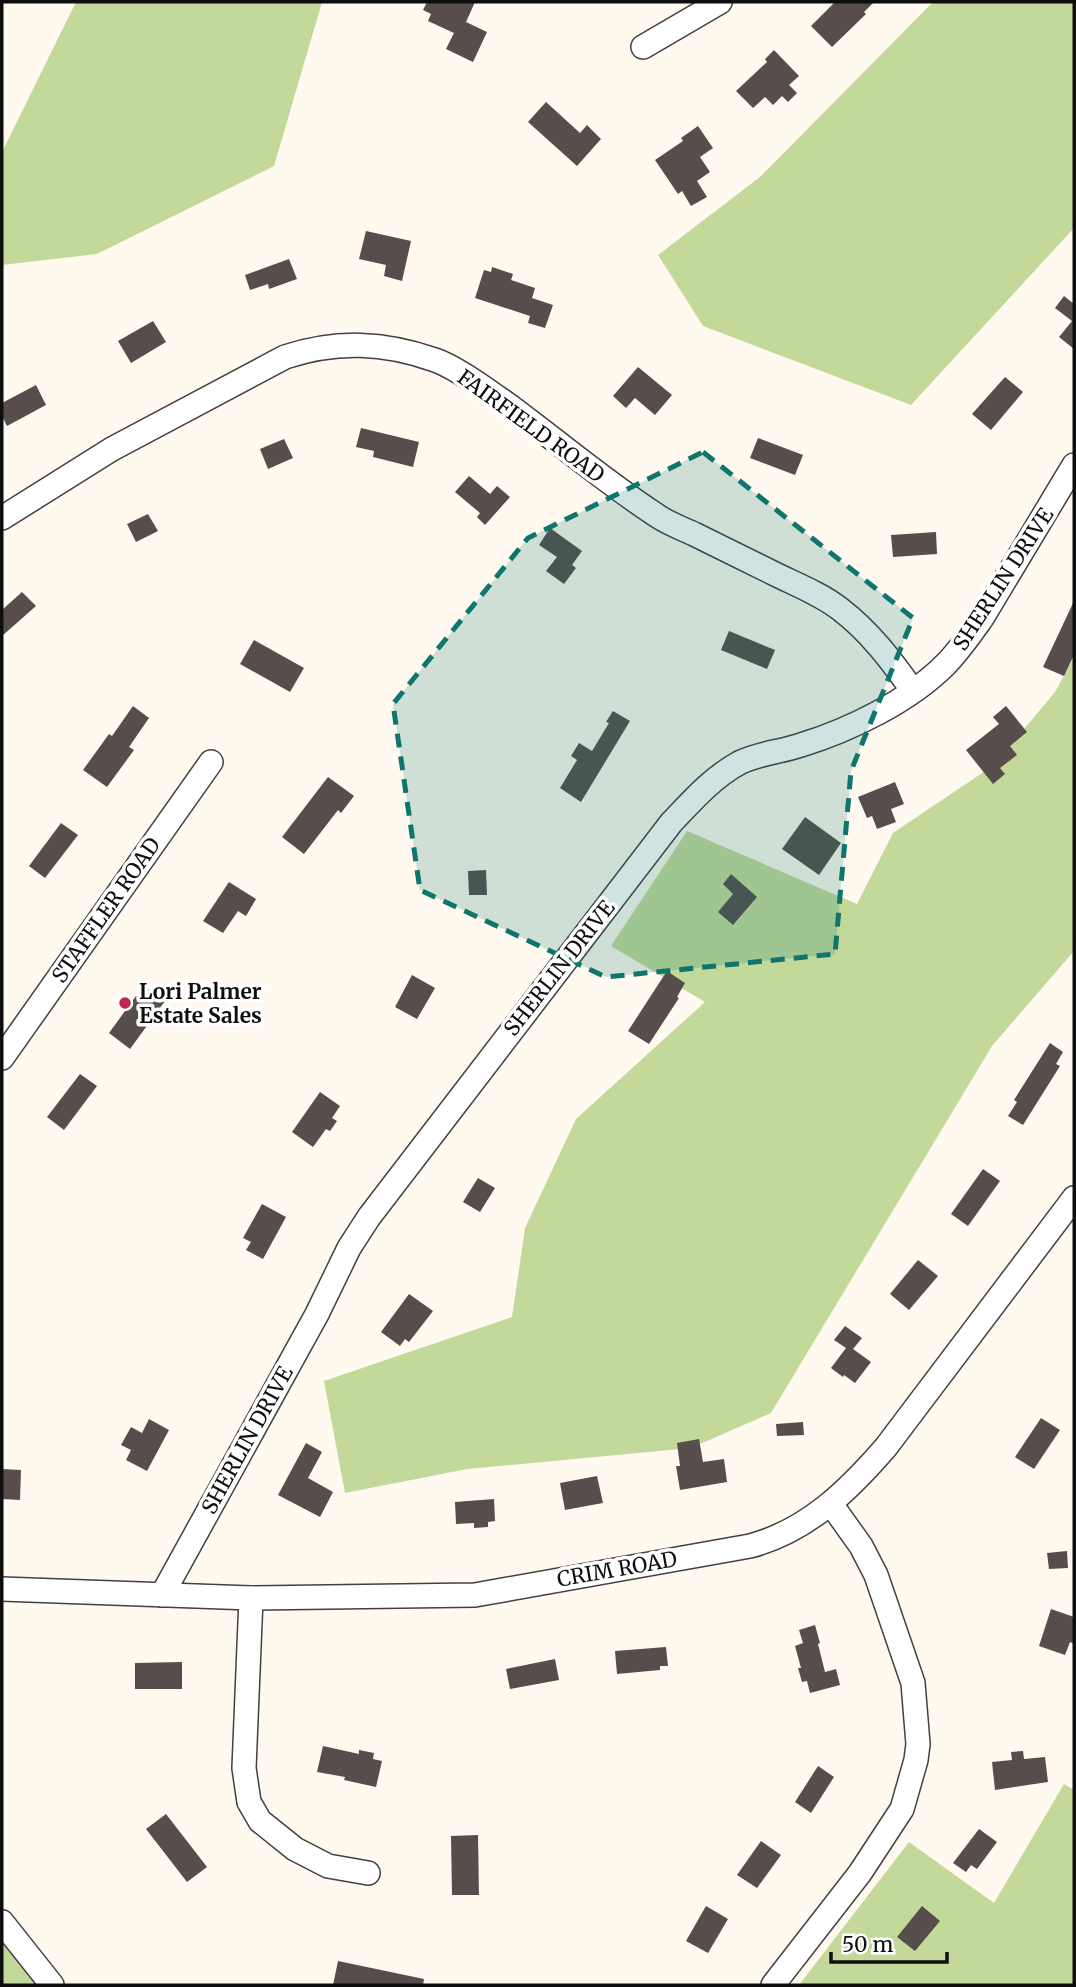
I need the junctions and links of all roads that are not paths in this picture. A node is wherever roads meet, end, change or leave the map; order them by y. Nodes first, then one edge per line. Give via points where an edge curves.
1 (720, 2) edge
2 (643, 47) dead end
3 (1074, 465) edge
4 (2, 518) edge
5 (913, 691) junction
6 (211, 762) dead end
7 (2, 1058) edge
8 (1074, 1198) edge
9 (831, 1504) junction
10 (2, 1589) edge
11 (162, 1595) junction
12 (251, 1598) junction
13 (368, 1873) dead end
14 (2, 1923) edge
15 (52, 1985) edge
16 (773, 1985) edge

1 - 2 street
3 - 5 street, SHERLIN DRIVE via 965,642
4 - 5 street, FAIRFIELD ROAD via 113,449 285,357 335,345 400,349 439,361 486,389 658,517 838,607 864,628
5 - 11 street, SHERLIN DRIVE via 856,723 740,763 712,781 671,823 369,1217
6 - 7 street, STAFFLER ROAD
8 - 9 street, CRIM ROAD via 886,1447
9 - 12 street, CRIM ROAD via 772,1540 750,1546 475,1595
9 - 16 street via 876,1576 913,1683 918,1744 902,1809 867,1863
10 - 11 street, CRIM ROAD
11 - 12 street, CRIM ROAD
12 - 13 street via 244,1768 248,1802 260,1821 296,1849 328,1866
14 - 15 street

